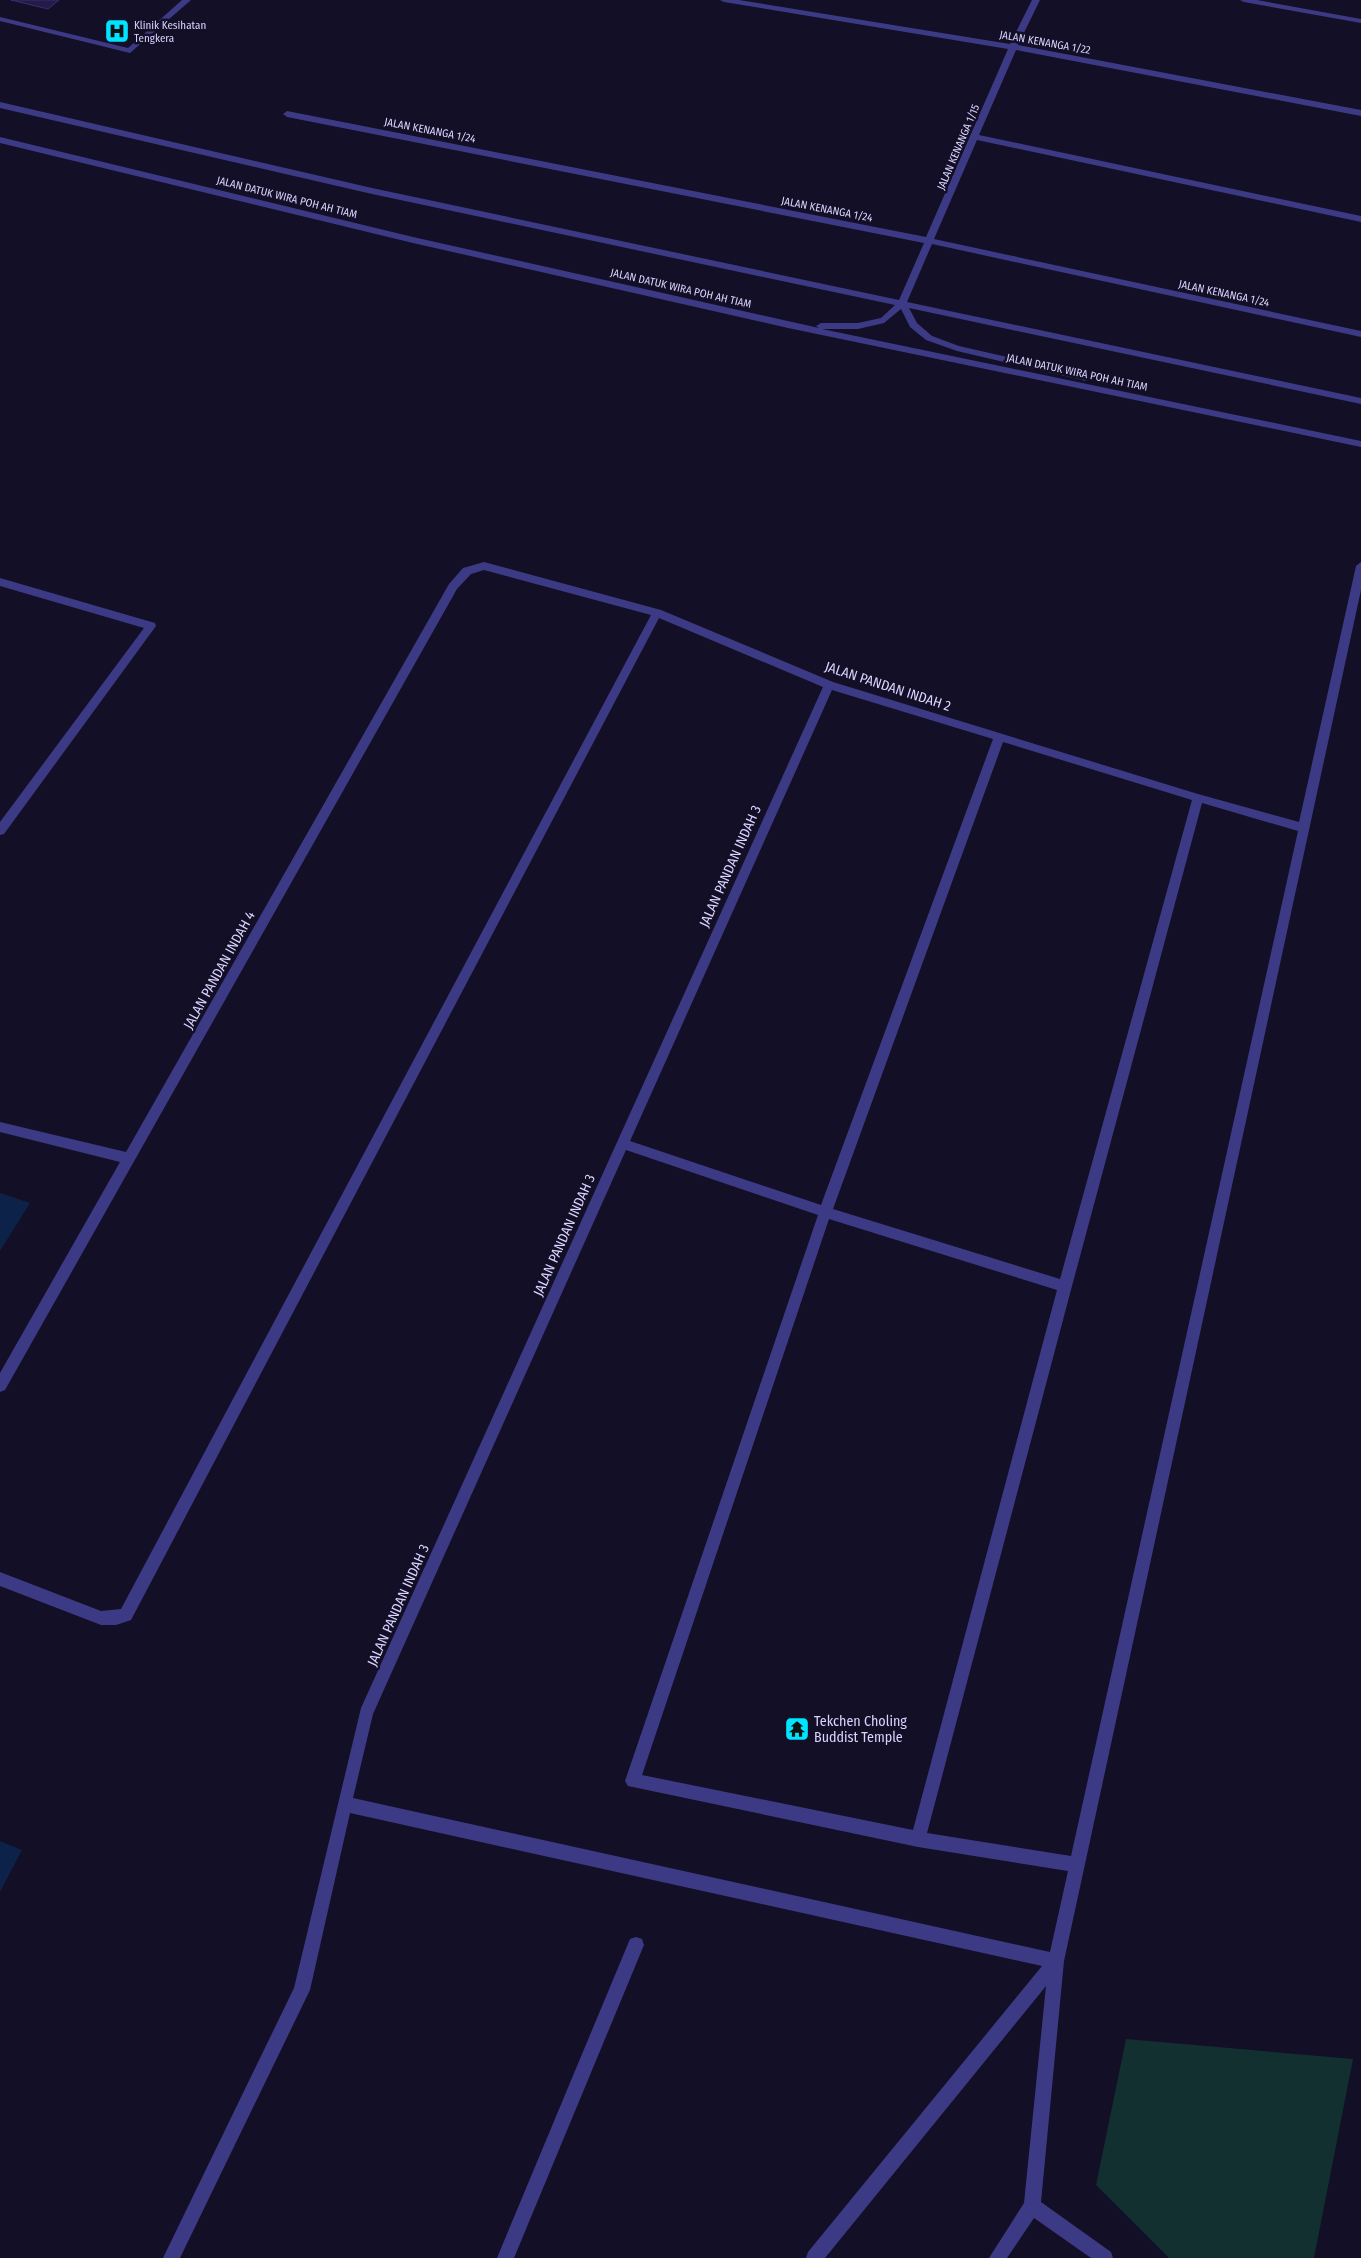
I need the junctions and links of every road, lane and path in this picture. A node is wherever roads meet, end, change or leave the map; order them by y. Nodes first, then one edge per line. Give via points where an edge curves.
1 (187, 0) edge
2 (724, 0) edge
3 (1036, 0) edge
4 (1244, 0) edge
5 (0, 20) edge
6 (1361, 21) edge
7 (1013, 47) junction
8 (0, 105) edge
9 (1361, 113) edge
10 (287, 114) dead end
11 (975, 137) junction
12 (0, 140) edge
13 (1361, 219) edge
14 (930, 241) junction
15 (902, 303) junction
16 (788, 325) junction
17 (1361, 334) edge
18 (1361, 401) edge
19 (1182, 407) junction
20 (1361, 444) edge
21 (1361, 566) edge
22 (467, 571) joint
23 (0, 582) edge
24 (657, 614) junction
25 (829, 685) junction
26 (999, 737) junction
27 (1198, 798) junction
28 (1304, 828) junction
29 (0, 831) edge
30 (0, 1127) edge
31 (621, 1143) junction
32 (130, 1159) junction
33 (824, 1212) junction
34 (1065, 1286) junction
35 (0, 1386) edge
36 (0, 1579) edge
37 (344, 1804) junction
38 (918, 1839) junction
39 (1078, 1865) junction
40 (636, 1945) dead end
41 (1056, 1960) junction
42 (1032, 2206) junction
43 (171, 2258) edge
44 (506, 2258) edge
45 (814, 2258) edge
46 (997, 2258) edge
47 (1105, 2258) edge

1 - 5 street via 130,51
2 - 7 street, JALAN KENANGA 1/22
3 - 7 street, JALAN KENANGA 1/15
4 - 6 street
7 - 9 street, JALAN KENANGA 1/22
7 - 11 street, JALAN KENANGA 1/15
8 - 15 street, JALAN DATUK WIRA POH AH TIAM via 372,191
10 - 14 street, JALAN KENANGA 1/24
11 - 13 street
11 - 14 street, JALAN KENANGA 1/15
12 - 16 street, JALAN DATUK WIRA POH AH TIAM via 413,240
14 - 15 street, JALAN KENANGA 1/15
14 - 17 street, JALAN KENANGA 1/24
15 - 16 street via 884,320 858,326
15 - 18 street, JALAN DATUK WIRA POH AH TIAM
15 - 19 street via 913,325 929,338
16 - 19 street, JALAN DATUK WIRA POH AH TIAM
19 - 20 street, JALAN DATUK WIRA POH AH TIAM
21 - 28 street
22 - 24 street, JALAN PANDAN INDAH 2 via 484,566
22 - 32 street, JALAN PANDAN INDAH 4 via 453,587
23 - 29 street via 151,626
24 - 25 street, JALAN PANDAN INDAH 2
24 - 36 street via 126,1615 101,1618
25 - 26 street, JALAN PANDAN INDAH 2
25 - 31 street, JALAN PANDAN INDAH 3
26 - 27 street, JALAN PANDAN INDAH 2
26 - 33 street
27 - 28 street, JALAN PANDAN INDAH 2
27 - 34 street
28 - 39 street
30 - 32 street
31 - 33 street
31 - 37 street, JALAN PANDAN INDAH 3 via 366,1713
32 - 35 street, JALAN PANDAN INDAH 4
33 - 34 street
33 - 38 street via 633,1781
34 - 38 street
37 - 41 street
37 - 43 street, JALAN PANDAN INDAH 3 via 302,1990
38 - 39 street
39 - 41 street
40 - 44 street
41 - 42 street
41 - 45 street
42 - 46 street
42 - 47 street

